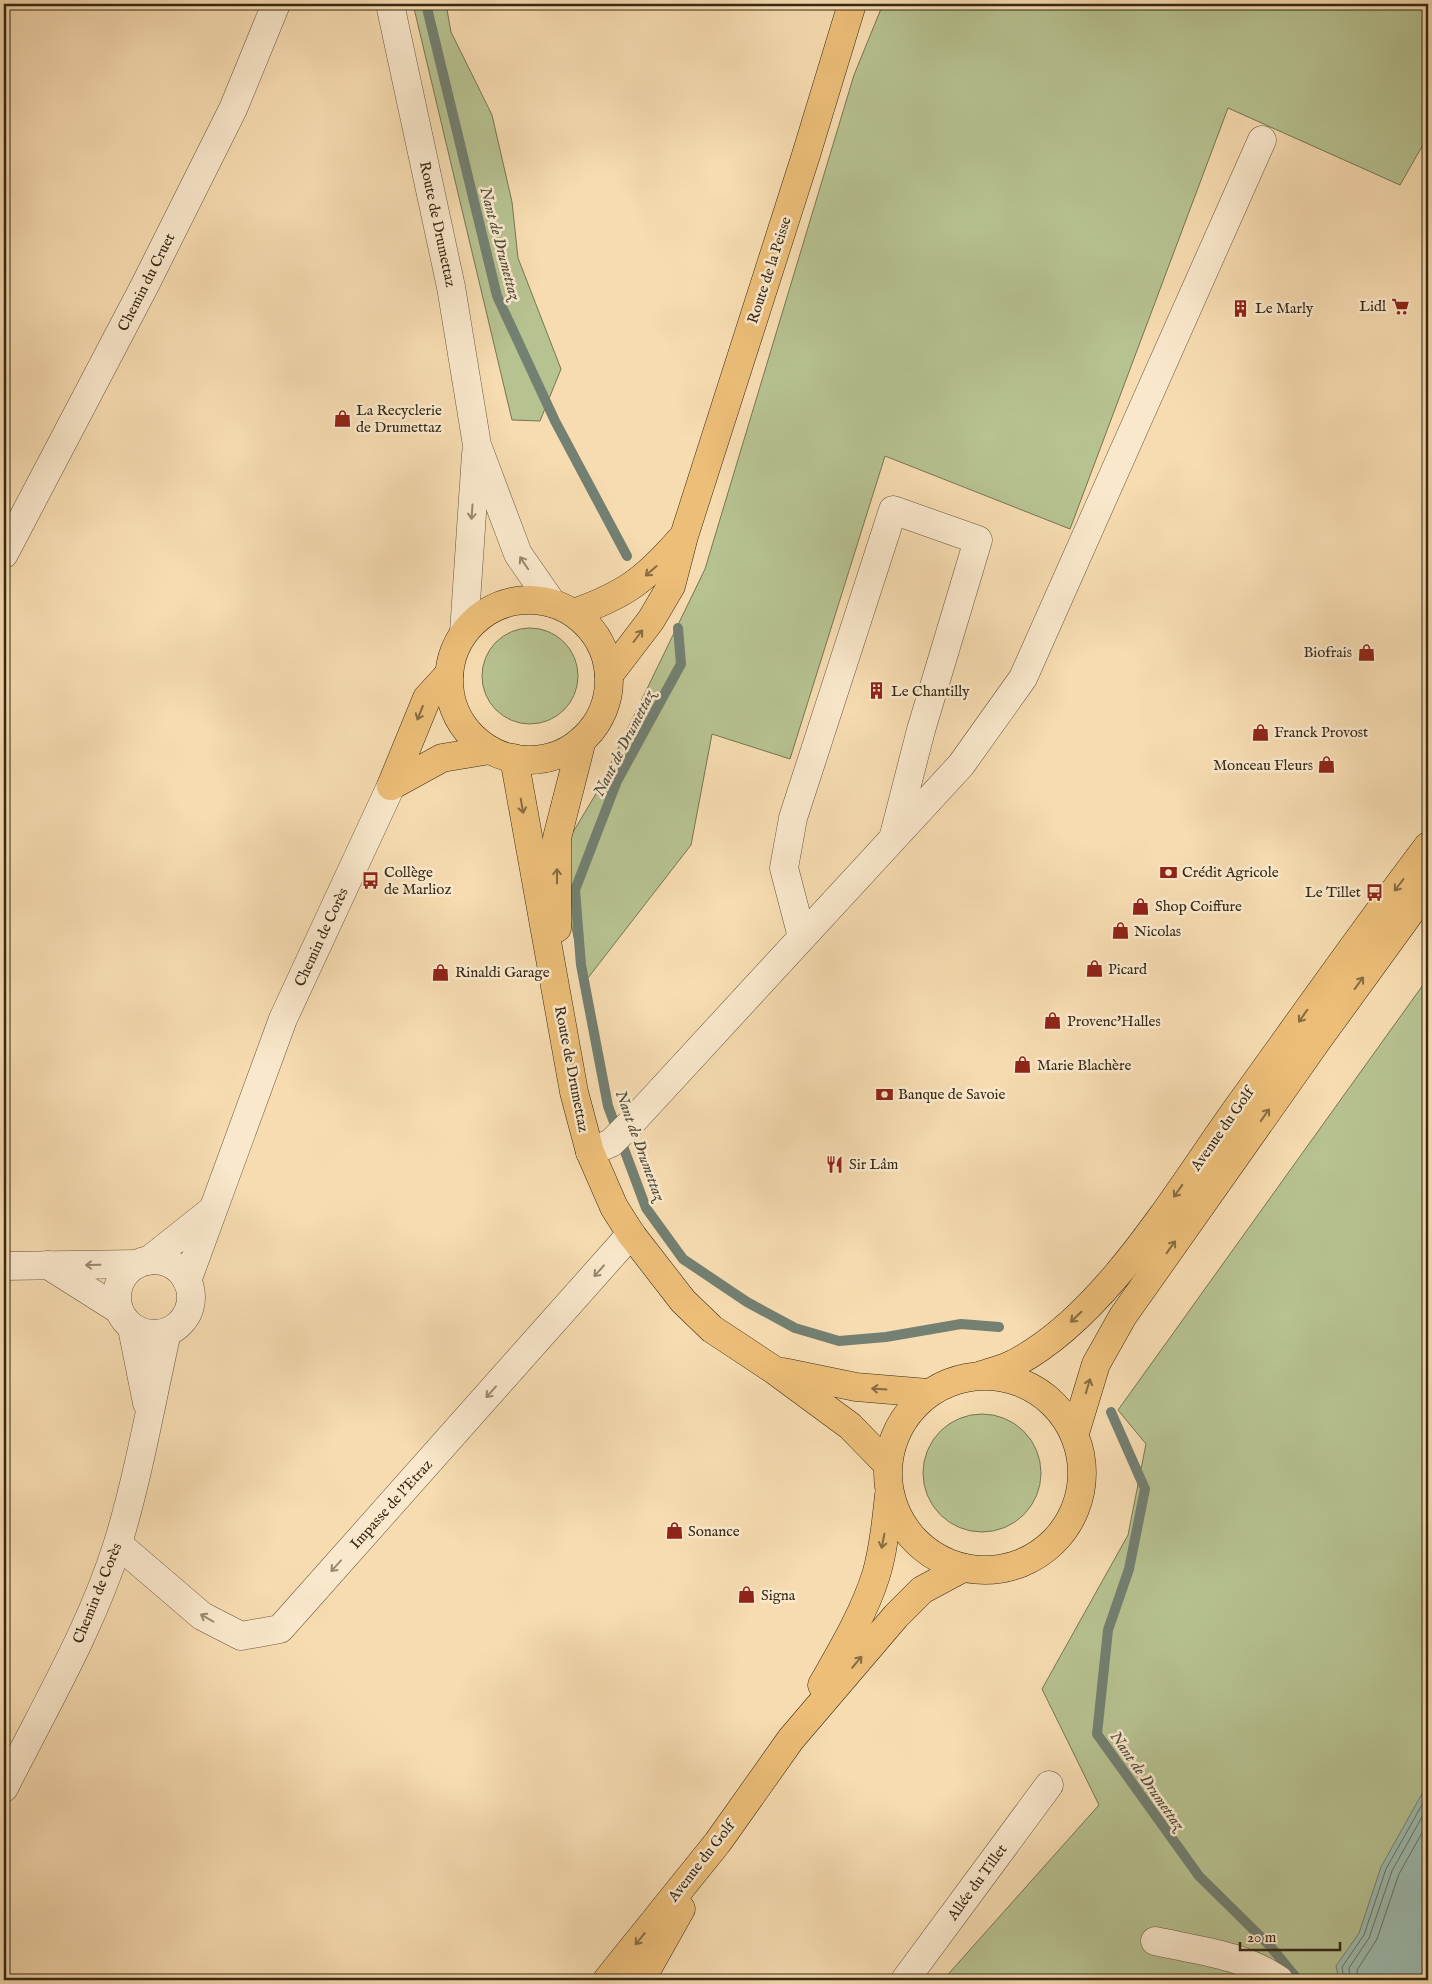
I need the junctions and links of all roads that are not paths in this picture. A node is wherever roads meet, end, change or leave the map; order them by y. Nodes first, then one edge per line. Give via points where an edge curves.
1 (276, 4) edge
2 (390, 4) edge
3 (852, 4) edge
4 (1262, 140) dead end
5 (477, 446) junction
6 (684, 536) junction
7 (4, 554) edge
8 (563, 608) junction
9 (464, 632) junction
10 (449, 674) junction
11 (609, 675) junction
12 (582, 740) junction
13 (502, 754) junction
14 (391, 786) junction
15 (892, 839) junction
16 (1428, 846) edge
17 (1428, 888) edge
18 (802, 937) junction
19 (557, 994) junction
20 (600, 1147) junction
21 (212, 1211) junction
22 (631, 1234) junction
23 (143, 1262) junction
24 (48, 1265) junction
25 (4, 1266) edge
26 (187, 1281) junction
27 (126, 1319) junction
28 (167, 1332) junction
29 (774, 1370) junction
30 (982, 1375) junction
31 (928, 1393) junction
32 (149, 1414) junction
33 (1075, 1433) junction
34 (887, 1464) junction
35 (889, 1493) junction
36 (118, 1544) junction
37 (963, 1568) junction
38 (791, 1739) junction
39 (1049, 1785) dead end
40 (4, 1788) edge
41 (718, 1842) junction
42 (1154, 1941) dead end
43 (607, 1980) edge
44 (641, 1980) edge
45 (904, 1980) edge
46 (1280, 1980) edge

1 - 7 street, Chemin du Cruet via 233,109 137,302
2 - 5 street, Route de Drumettaz via 452,287
3 - 6 main road, Route de la Peisse
4 - 15 street via 1023,678 961,765
8 -> 5 street via 518,554
5 -> 9 street
6 -> 8 main road via 654,569 630,588 602,603
11 -> 6 main road, Route de la Peisse via 651,620 670,586
8 - 9 main road via 528,600 503,604 482,615
8 - 11 main road via 592,630 604,651
9 - 10 main road via 454,652
10 - 13 main road via 451,697 459,718 472,736
10 -> 14 main road, Chemin de Corès via 427,698
11 - 12 main road via 607,699 598,722
12 - 13 main road via 561,753 538,759
19 -> 12 main road, Route de Drumettaz via 557,838
13 - 14 main road via 442,758
13 -> 19 main road, Route de Drumettaz
14 - 21 street, Chemin de Corès via 283,1019
15 - 18 street
15 - 18 street via 978,540 893,510 793,818 784,868
16 -> 30 main road, Avenue du Golf via 1126,1263 1076,1318 1046,1344 1012,1365
33 -> 17 main road, Avenue du Golf via 1096,1364 1122,1316
18 - 20 street via 632,1123
19 - 20 main road, Route de Drumettaz via 574,1092
20 - 22 main road, Route de Drumettaz via 614,1207
21 - 23 street
21 - 26 street, Chemin de Corès
22 - 29 main road, Route de Drumettaz via 683,1300 712,1329
22 -> 36 street, Impasse de l'Etraz via 280,1629 240,1636 202,1616
23 -> 24 street
23 - 26 street via 159,1260 170,1264
23 - 27 street via 129,1270 118,1289
24 - 25 street
24 - 27 street
26 - 28 street via 191,1293 186,1316
27 - 28 street via 143,1333
27 - 32 street, Chemin de Corès
28 - 32 street, Chemin de Corès
31 -> 29 main road, Route de Drumettaz via 856,1387
29 - 34 main road, Route de Drumettaz via 850,1426
30 - 31 main road via 954,1380
30 - 33 main road via 1011,1378 1037,1390 1060,1409
31 - 34 main road via 908,1412 894,1437
32 - 36 street, Chemin de Corès via 144,1447
33 - 37 main road via 1083,1463 1081,1494 1070,1523 1050,1547 1024,1564 994,1571
34 - 35 main road
35 - 37 main road via 899,1519 915,1541 937,1558
35 -> 38 main road, Avenue du Golf via 876,1574 853,1627
36 - 40 street, Chemin de Corès via 88,1623
38 -> 37 main road, Avenue du Golf via 922,1590
38 - 41 main road, Avenue du Golf
39 - 45 street, Allée du Tillet
41 -> 43 main road, Avenue du Golf
41 - 44 main road
42 - 46 street via 1234,1959 1265,1970

